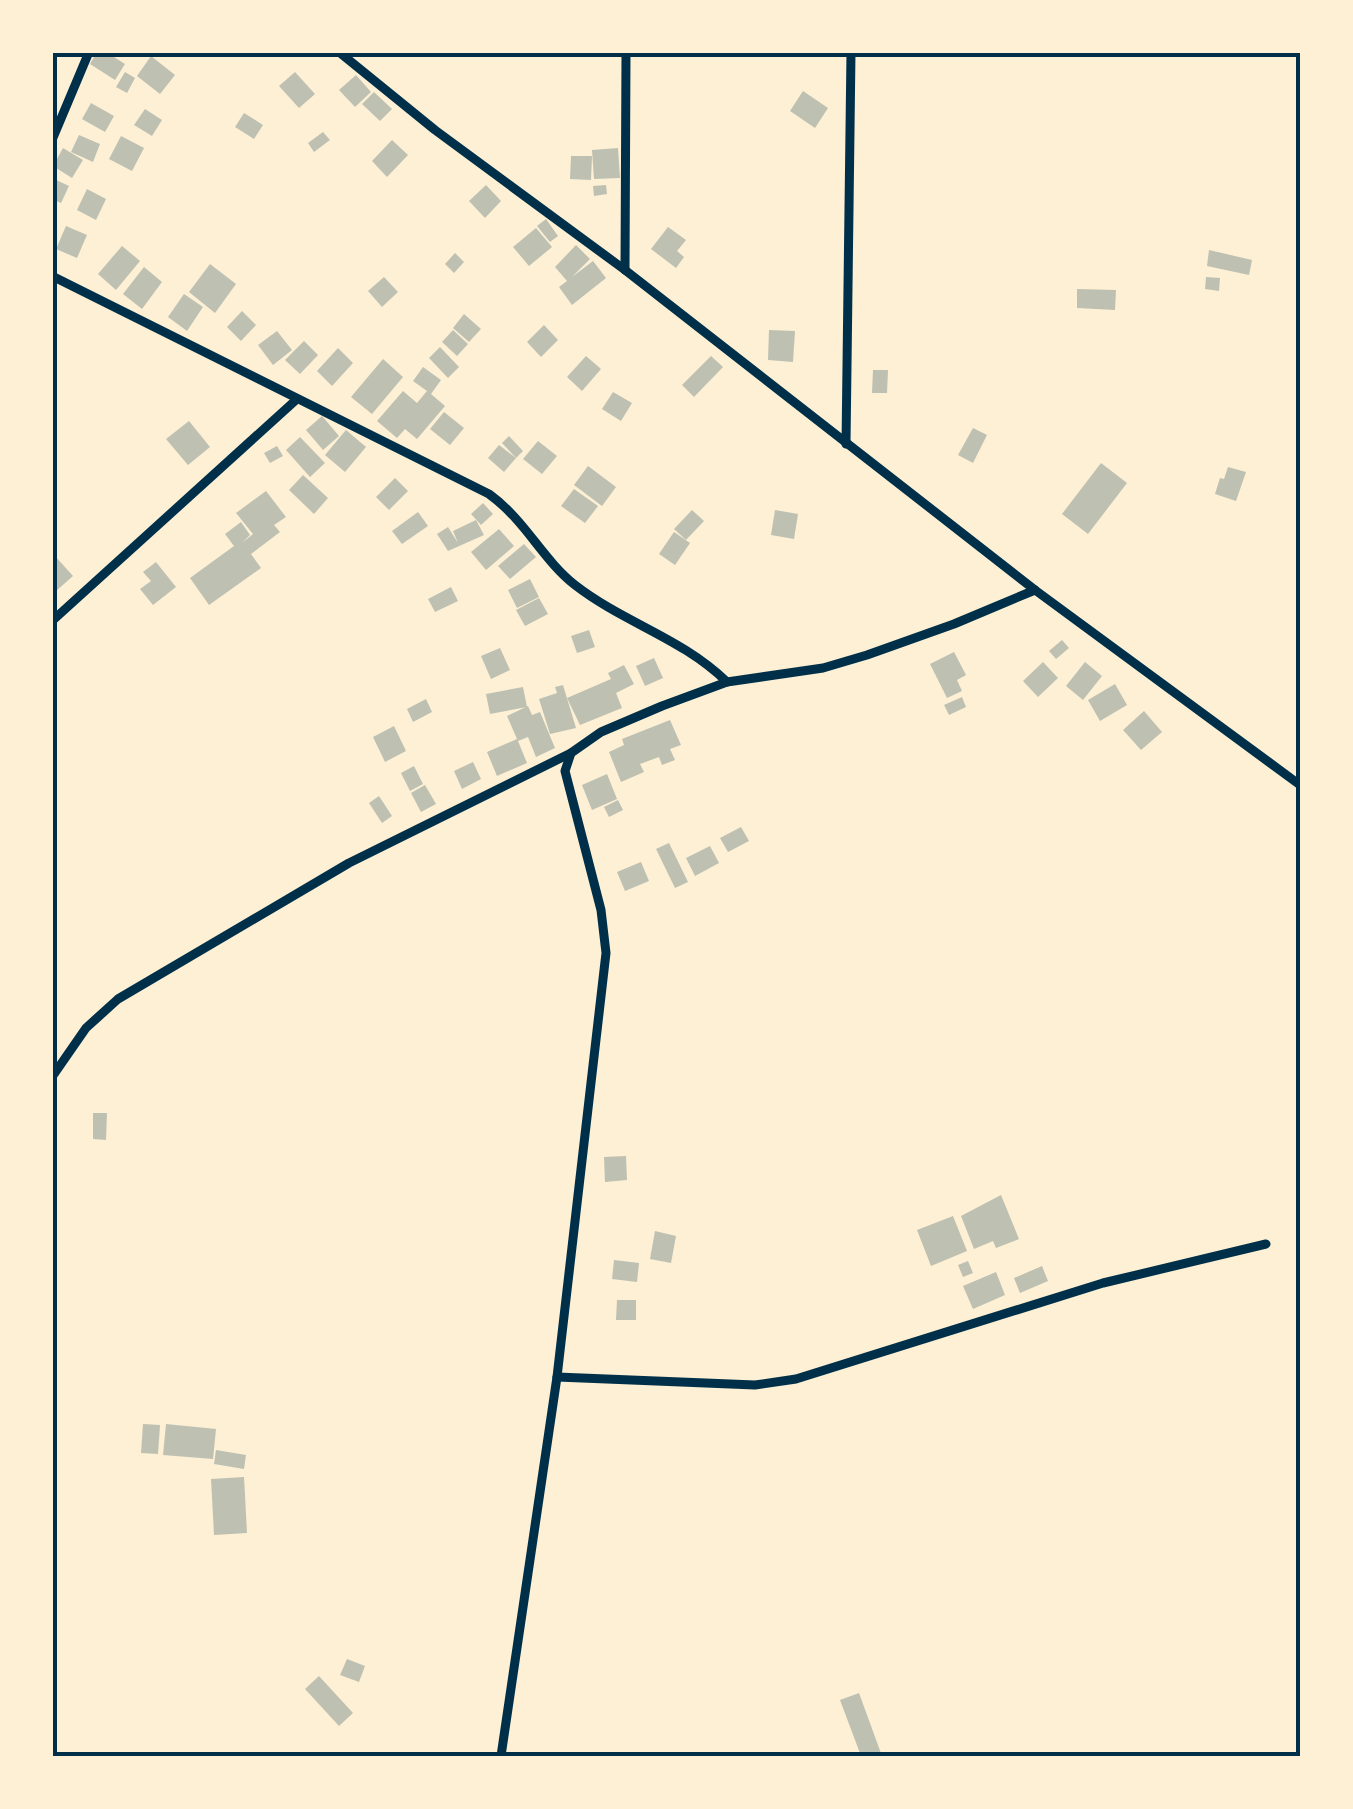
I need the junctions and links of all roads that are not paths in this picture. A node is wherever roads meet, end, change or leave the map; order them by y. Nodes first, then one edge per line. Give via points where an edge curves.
1 (89, 52) edge
2 (339, 52) edge
3 (626, 52) edge
4 (851, 52) edge
5 (52, 140) edge
6 (625, 270) junction
7 (52, 276) edge
8 (297, 399) junction
9 (846, 444) junction
10 (1034, 590) junction
11 (52, 622) edge
12 (727, 682) junction
13 (572, 754) junction
14 (1300, 784) edge
15 (52, 1077) edge
16 (1266, 1244) dead end
17 (557, 1377) junction
18 (501, 1756) edge

1 - 5 street
2 - 6 street
3 - 6 street
4 - 9 street
6 - 9 street
7 - 8 street
8 - 11 street
8 - 12 street via 489,494 571,582 703,658
9 - 10 street
10 - 12 street via 823,668
10 - 14 street
12 - 13 street via 601,732
13 - 15 street via 350,863 118,999 86,1028
13 - 17 street via 565,771 602,910 606,953
16 - 17 street via 1103,1284 796,1379 755,1385
17 - 18 street

